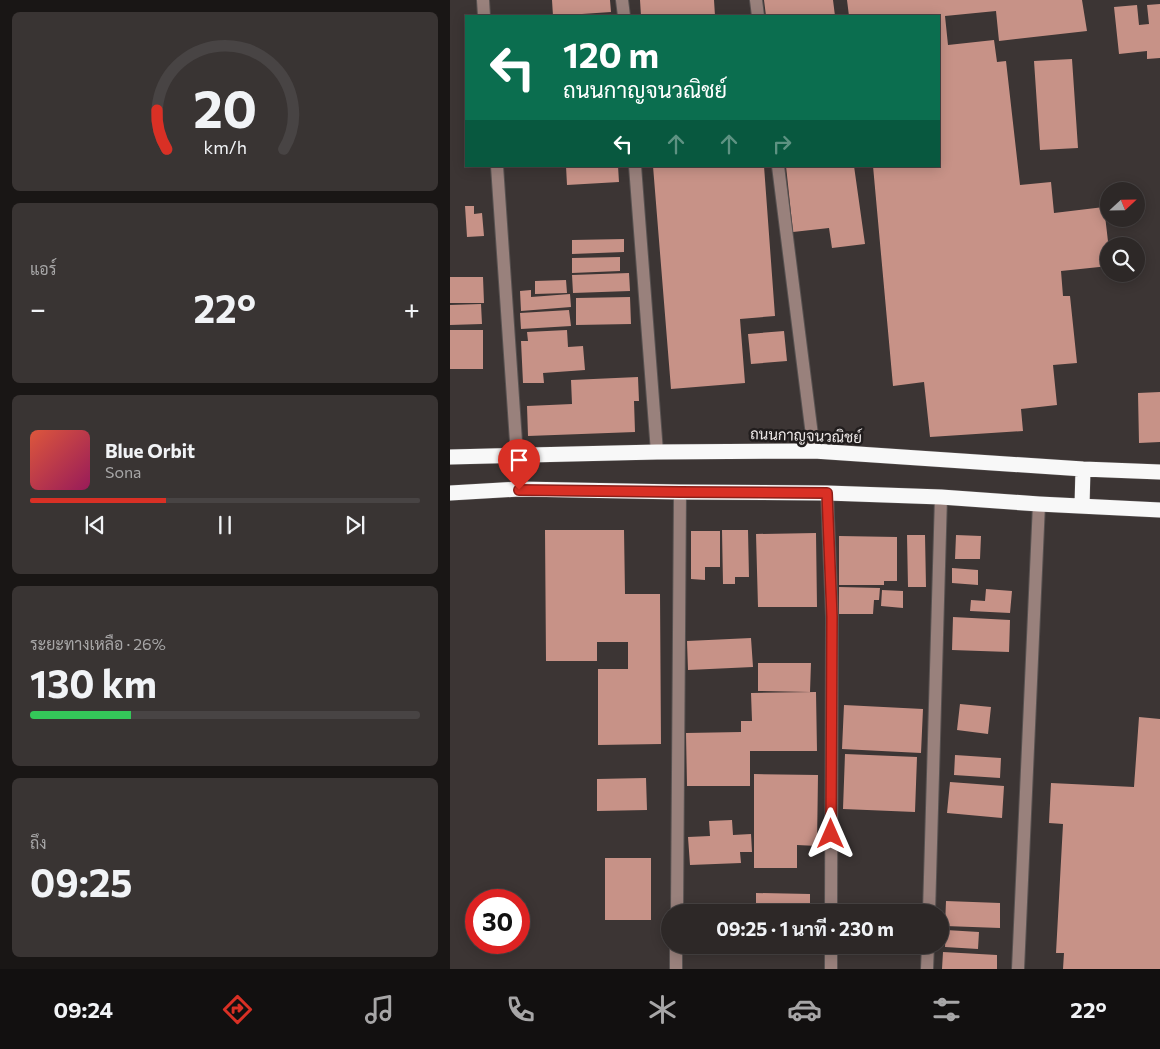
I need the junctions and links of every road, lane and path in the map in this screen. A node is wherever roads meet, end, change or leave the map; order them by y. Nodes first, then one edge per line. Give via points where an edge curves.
1 (483, 0) edge
2 (622, 0) edge
3 (756, 0) edge
4 (484, 15) edge
5 (624, 15) edge
6 (758, 15) edge
7 (498, 167) edge
8 (635, 167) edge
9 (778, 167) edge
10 (814, 451) junction
11 (657, 452) junction
12 (517, 456) junction
13 (450, 457) edge
14 (1083, 469) junction
15 (1160, 472) edge
16 (680, 492) junction
17 (450, 493) edge
18 (827, 493) junction
19 (941, 497) junction
20 (1039, 504) junction
21 (1082, 506) junction
22 (1160, 510) edge
23 (677, 904) edge
24 (831, 904) edge
25 (929, 904) edge
26 (676, 954) edge
27 (831, 954) edge
28 (928, 954) edge
29 (676, 969) edge
30 (830, 969) edge
31 (927, 969) edge
32 (1018, 969) edge

1 - 4 street
2 - 5 street
3 - 6 street
7 - 12 street
8 - 11 street
9 - 10 street
10 - 11 highway, ถนนกาญจนวณิชย์
10 - 14 highway, ถนนกาญจนวณิชย์
11 - 12 highway, ถนนกาญจนวณิชย์
12 - 13 highway, ถนนกาญจนวณิชย์
14 - 15 highway, ถนนกาญจนวณิชย์
14 - 21 highway
16 - 17 highway via 519,490
16 - 18 highway
16 - 23 street
18 - 19 highway
18 - 24 street via 832,617
19 - 20 highway
19 - 25 street
20 - 21 highway
20 - 32 street
21 - 22 highway
26 - 29 street
27 - 30 street
28 - 31 street

